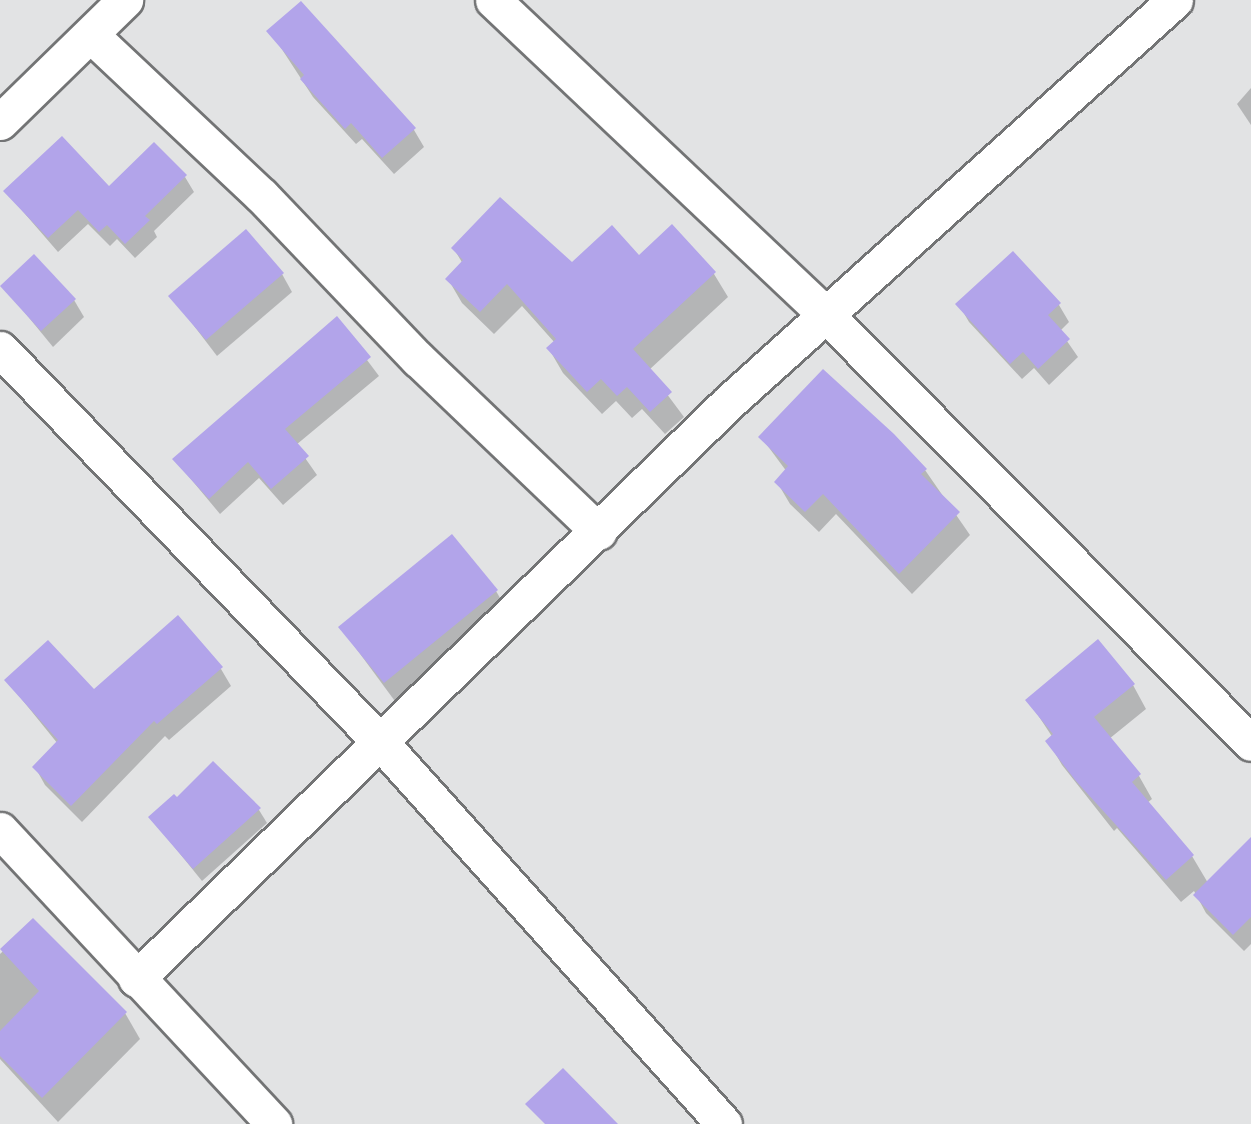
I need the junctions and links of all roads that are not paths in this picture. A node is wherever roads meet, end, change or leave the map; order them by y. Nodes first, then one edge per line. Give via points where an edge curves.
1 (125, 0) edge
2 (494, 0) edge
3 (1175, 0) edge
4 (92, 36) junction
5 (0, 122) edge
6 (826, 315) junction
7 (0, 349) edge
8 (599, 532) junction
9 (1251, 743) edge
10 (382, 744) junction
11 (0, 830) edge
12 (136, 980) junction
13 (274, 1124) edge
14 (724, 1124) edge

1 - 4 street
2 - 6 street
3 - 6 street
4 - 5 street
4 - 8 street
6 - 8 street
6 - 9 street
7 - 10 street
8 - 10 street
10 - 12 street
10 - 14 street
11 - 12 street
12 - 13 street

